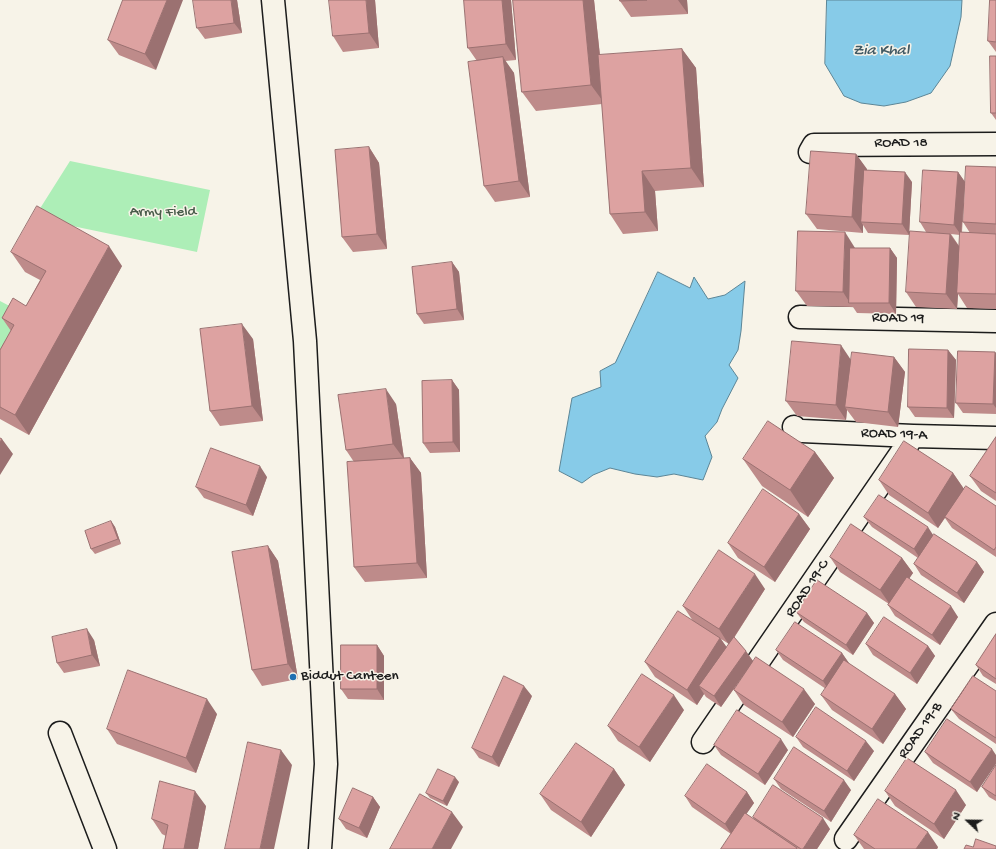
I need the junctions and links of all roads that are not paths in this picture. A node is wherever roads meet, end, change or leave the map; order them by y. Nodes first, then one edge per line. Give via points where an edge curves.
1 (273, 0) edge
2 (996, 144) edge
3 (810, 152) edge
4 (800, 317) dead end
5 (996, 322) edge
6 (794, 427) dead end
7 (913, 436) junction
8 (996, 438) edge
9 (996, 624) edge
10 (60, 733) dead end
11 (703, 742) dead end
12 (846, 839) dead end
13 (105, 849) edge
14 (320, 849) edge

1 - 14 street via 305,341 326,764
2 - 3 street, ROAD 18 via 814,145
4 - 5 street, ROAD 19
6 - 7 street, ROAD 19-A via 802,431
7 - 8 street, ROAD 19-A
7 - 11 street, ROAD 19-C
9 - 12 street, ROAD 19-B
10 - 13 street

